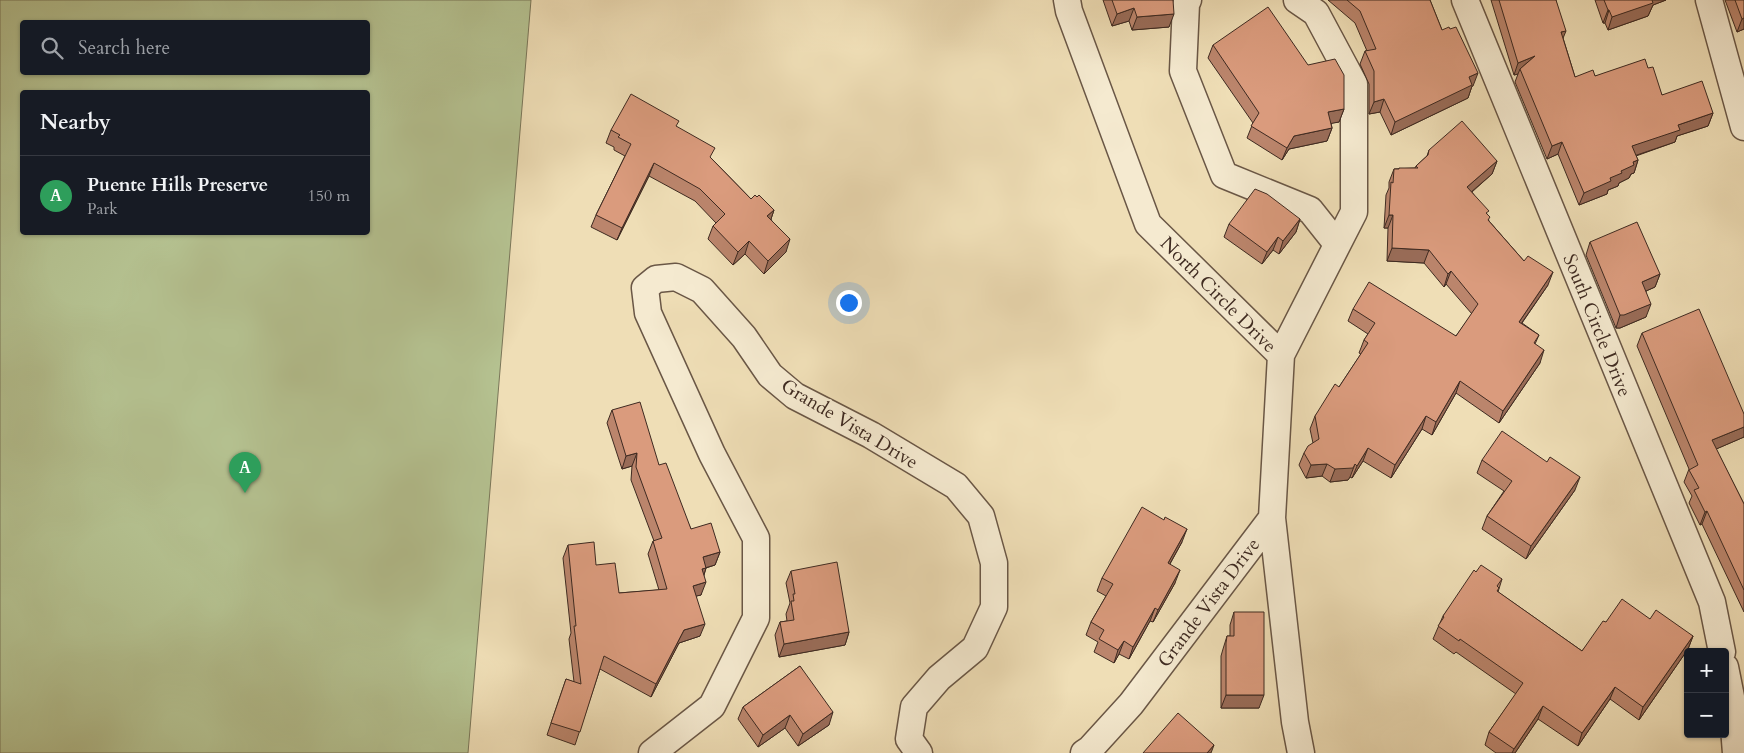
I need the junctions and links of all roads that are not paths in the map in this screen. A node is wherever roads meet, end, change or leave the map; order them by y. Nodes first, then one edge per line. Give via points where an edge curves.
1 (1067, 0) edge
2 (1188, 0) edge
3 (1297, 0) edge
4 (1465, 0) edge
5 (1709, 0) edge
6 (1744, 127) edge
7 (1337, 244) junction
8 (1281, 355) junction
9 (1272, 518) junction
10 (1721, 648) edge
11 (1729, 687) edge
12 (652, 753) edge
13 (919, 753) edge
14 (1084, 753) edge
15 (1301, 753) edge
16 (1736, 753) edge

1 - 8 street, North Circle Drive via 1148,224
2 - 7 street via 1183,71 1224,176 1310,210
3 - 7 street via 1316,13 1354,84 1354,212
4 - 10 street, South Circle Drive via 1712,602
5 - 6 street
7 - 8 street
8 - 9 street, North Circle Drive
9 - 14 street, Grande Vista Drive via 1131,704
9 - 15 street, North Circle Drive
11 - 16 street
12 - 13 street, Grande Vista Drive via 712,706 756,618 756,538 712,454 648,313 645,288 656,280 676,277 702,290 744,337 770,375 795,396 871,435 956,486 981,516 994,563 994,607 974,648 939,678 914,707 909,739

